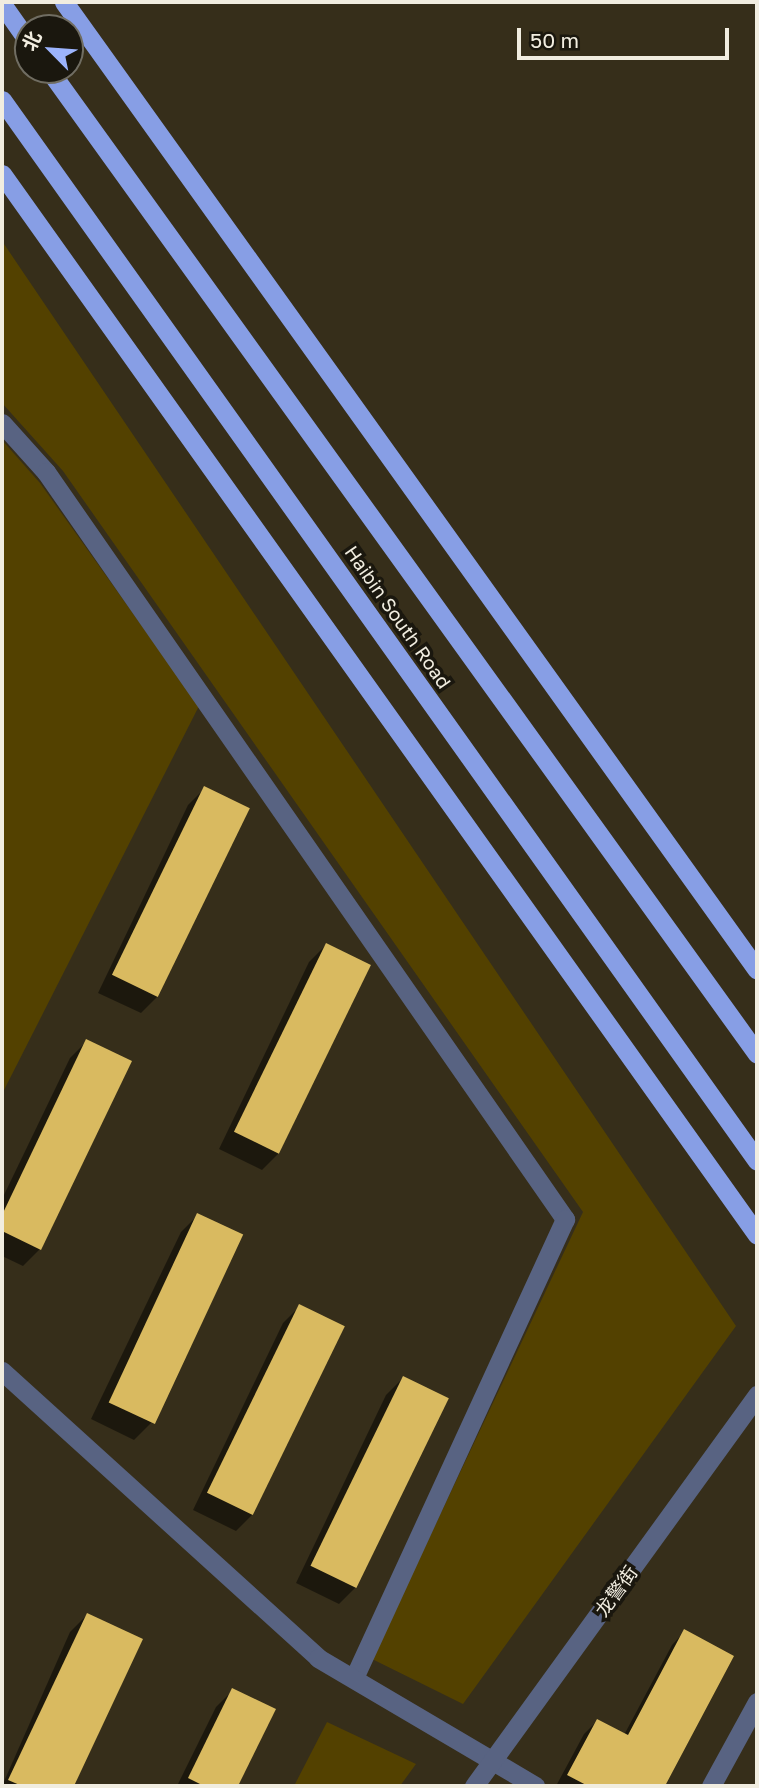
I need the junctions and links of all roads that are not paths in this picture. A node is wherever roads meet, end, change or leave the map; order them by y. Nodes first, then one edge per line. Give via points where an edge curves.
1 (64, 2) edge
2 (2, 4) edge
3 (14, 21) edge
4 (59, 84) edge
5 (2, 100) edge
6 (2, 174) edge
7 (2, 423) edge
8 (757, 970) edge
9 (757, 1054) edge
10 (757, 1161) edge
11 (757, 1235) edge
12 (2, 1371) edge
13 (757, 1395) edge
14 (354, 1678) junction
15 (757, 1702) edge
16 (491, 1763) junction
17 (474, 1786) edge
18 (535, 1786) edge
19 (711, 1786) edge

1 - 8 highway
2 - 3 highway
4 - 9 highway, Haibin South Road
5 - 10 highway, Haibin South Road
6 - 11 highway
7 - 14 street via 46,472 565,1219
12 - 14 street via 318,1658
13 - 16 street, 龙警街
14 - 16 street
15 - 19 street
16 - 17 street, 龙警街
16 - 18 street

